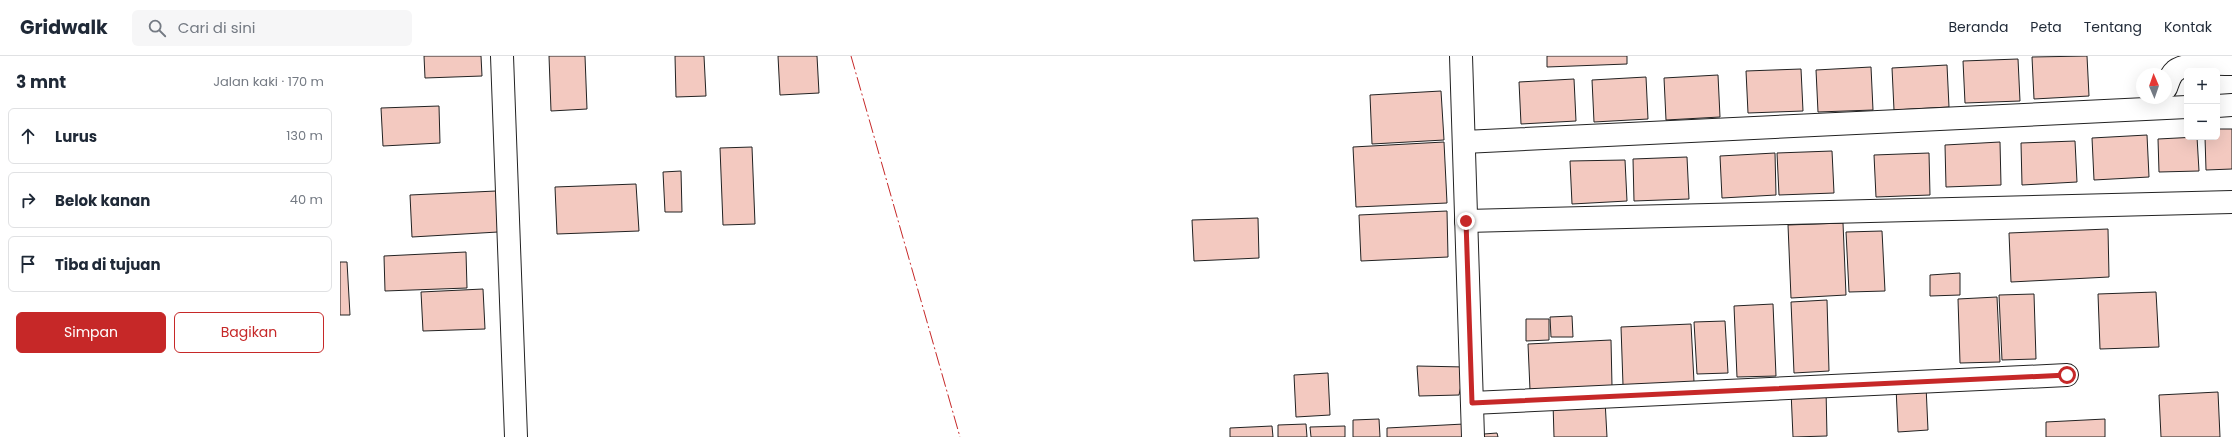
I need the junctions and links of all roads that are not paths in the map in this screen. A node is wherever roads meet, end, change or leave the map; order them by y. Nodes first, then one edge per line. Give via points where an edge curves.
1 (502, 56) edge
2 (1461, 56) edge
3 (2232, 64) edge
4 (2172, 75) edge
5 (2142, 104) edge
6 (2167, 104) edge
7 (2232, 105) edge
8 (2220, 106) edge
9 (2184, 107) edge
10 (1464, 142) junction
11 (2232, 202) edge
12 (1466, 221) junction
13 (2067, 375) dead end
14 (1472, 403) junction
15 (516, 437) edge
16 (1473, 437) edge

1 - 15 street
2 - 10 street
3 - 4 street via 2187,66 2179,68
5 - 10 street
6 - 9 street
7 - 8 street
10 - 12 street
11 - 12 street
12 - 14 street
13 - 14 street
14 - 16 street

